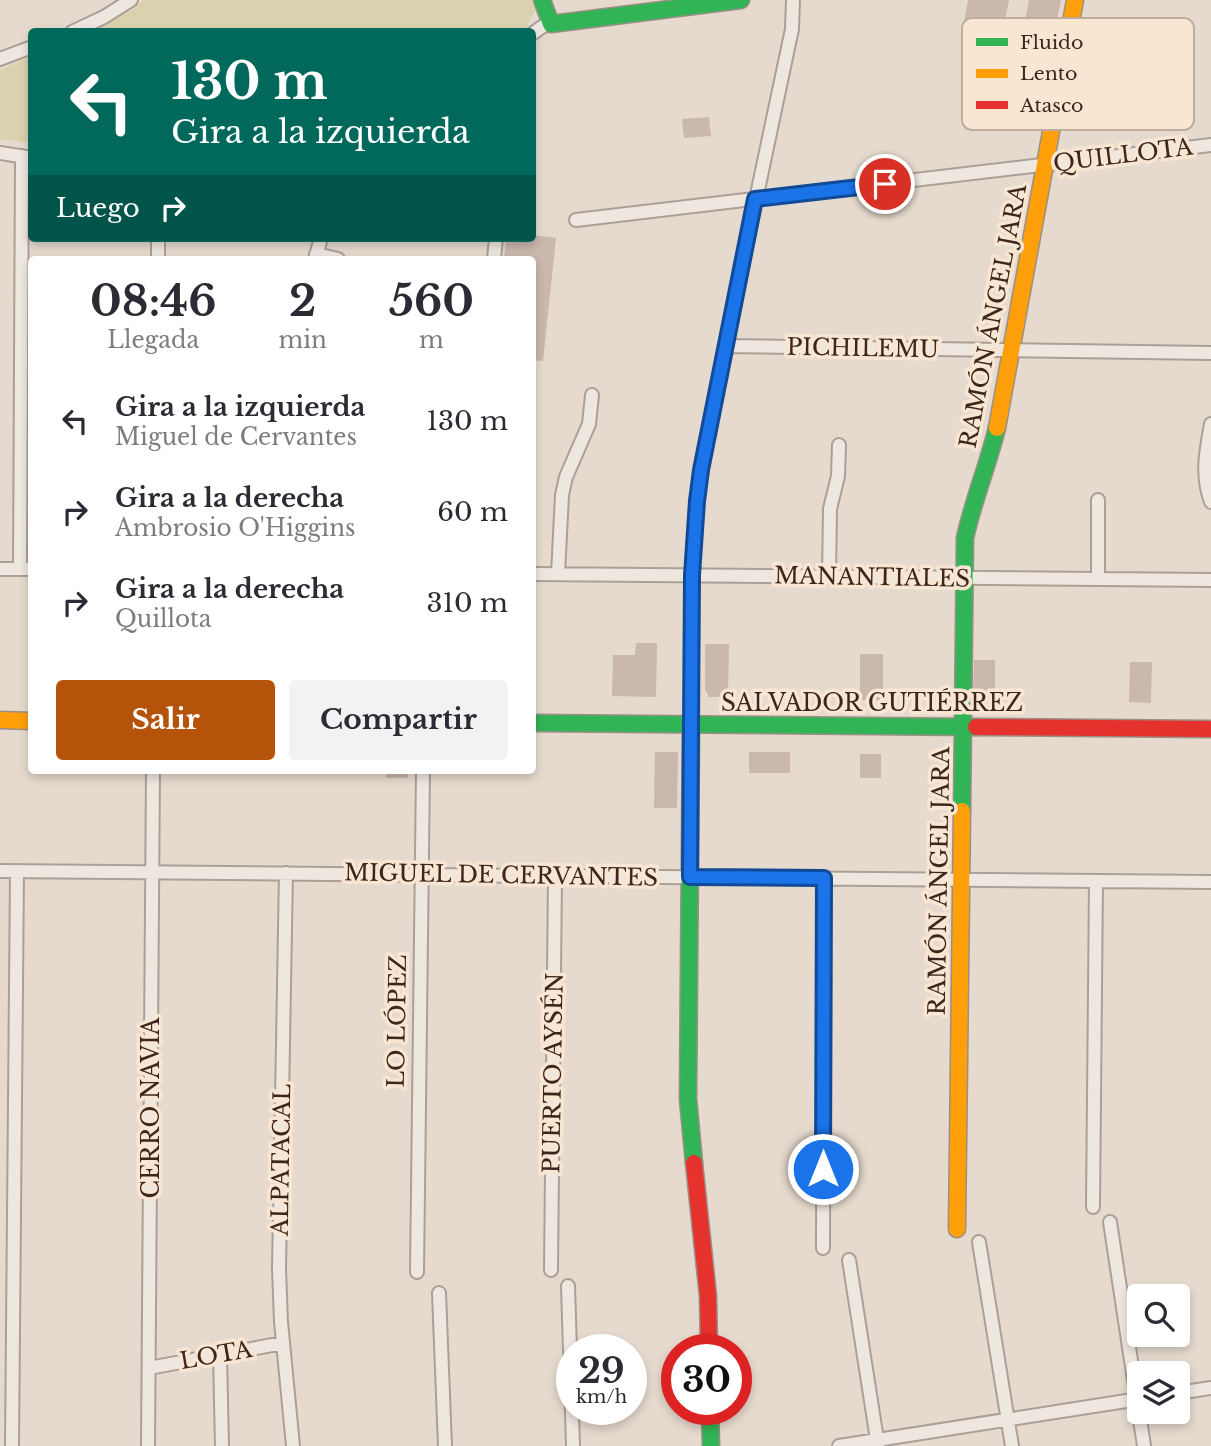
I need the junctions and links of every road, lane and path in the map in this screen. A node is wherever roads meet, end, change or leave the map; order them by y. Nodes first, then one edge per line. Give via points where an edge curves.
1 (131, 0) edge
2 (542, 0) edge
3 (741, 0) edge
4 (793, 0) edge
5 (1076, 0) edge
6 (1073, 18) edge
7 (551, 24) junction
8 (81, 28) edge
9 (536, 31) edge
10 (28, 48) edge
11 (0, 59) edge
12 (1051, 130) edge
13 (1211, 145) edge
14 (0, 153) edge
15 (27, 157) edge
16 (1045, 164) junction
17 (755, 199) junction
18 (576, 220) dead end
19 (725, 346) junction
20 (1011, 350) junction
21 (1211, 354) edge
22 (592, 395) dead end
23 (1211, 424) edge
24 (839, 445) dead end
25 (1098, 500) dead end
26 (1211, 502) edge
27 (0, 569) edge
28 (26, 569) edge
29 (536, 574) edge
30 (558, 574) junction
31 (692, 575) junction
32 (829, 576) junction
33 (964, 578) junction
34 (1098, 579) junction
35 (1211, 580) edge
36 (0, 720) edge
37 (28, 721) edge
38 (536, 723) edge
39 (691, 724) junction
40 (963, 726) junction
41 (1211, 729) edge
42 (153, 774) edge
43 (423, 774) edge
44 (0, 871) edge
45 (17, 871) junction
46 (151, 872) junction
47 (286, 873) junction
48 (422, 874) junction
49 (555, 876) junction
50 (690, 877) junction
51 (824, 878) junction
52 (962, 880) junction
53 (1096, 881) junction
54 (1211, 882) edge
55 (1093, 1207) dead end
56 (1110, 1222) dead end
57 (957, 1229) dead end
58 (979, 1242) dead end
59 (823, 1248) dead end
60 (849, 1261) dead end
61 (551, 1270) dead end
62 (417, 1272) dead end
63 (568, 1286) dead end
64 (439, 1293) dead end
65 (709, 1334) edge
66 (283, 1343) junction
67 (219, 1354) junction
68 (1132, 1361) edge
69 (149, 1367) junction
70 (1211, 1388) edge
71 (1190, 1391) edge
72 (1127, 1401) edge
73 (1008, 1420) junction
74 (1141, 1424) edge
75 (710, 1425) edge
76 (878, 1443) edge
77 (12, 1446) edge
78 (148, 1446) edge
79 (222, 1446) edge
80 (293, 1446) edge
81 (445, 1446) edge
82 (573, 1446) edge
83 (711, 1446) edge
84 (839, 1446) edge
85 (1012, 1446) edge
86 (1144, 1446) edge

1 - 8 street
2 - 7 street
3 - 7 street
4 - 17 street via 792,29
5 - 6 street, RAMÓN ÁNGEL JARA
7 - 9 street
10 - 11 street
12 - 16 street, RAMÓN ÁNGEL JARA
13 - 16 street, QUILLOTA
14 - 15 street
15 - 28 street
16 - 17 street, QUILLOTA
16 - 20 street, RAMÓN ÁNGEL JARA
17 - 18 street, QUILLOTA
17 - 19 street
19 - 20 street, PICHILEMU
19 - 31 street via 697,501
20 - 21 street, PICHILEMU
20 - 33 street, RAMÓN ÁNGEL JARA via 991,452 967,527
22 - 30 street via 589,425 562,495
23 - 26 street via 1204,467
24 - 32 street via 830,515
25 - 34 street
27 - 28 street
29 - 30 street, MANANTIALES
30 - 31 street, MANANTIALES
31 - 32 street, MANANTIALES
31 - 39 street
32 - 33 street, MANANTIALES
33 - 34 street, MANANTIALES
33 - 40 street, RAMÓN ÁNGEL JARA
34 - 35 street, MANANTIALES
36 - 37 street
38 - 39 street, SALVADOR GUTIÉRREZ
39 - 40 street, SALVADOR GUTIÉRREZ
39 - 50 street
40 - 41 street, SALVADOR GUTIÉRREZ
40 - 52 street, RAMÓN ÁNGEL JARA
42 - 46 street, CERRO NAVIA
43 - 48 street, LO LÓPEZ
44 - 45 street, MIGUEL DE CERVANTES
45 - 46 street, MIGUEL DE CERVANTES
45 - 77 street
46 - 47 street, MIGUEL DE CERVANTES
46 - 69 street, CERRO NAVIA
47 - 48 street, MIGUEL DE CERVANTES
47 - 66 street, ALPATACAL via 279,1269
48 - 49 street, MIGUEL DE CERVANTES
48 - 62 street, LO LÓPEZ
49 - 50 street, MIGUEL DE CERVANTES
49 - 61 street, PUERTO AYSÉN
50 - 51 street, MIGUEL DE CERVANTES
50 - 65 street via 688,1115
51 - 52 street, MIGUEL DE CERVANTES
51 - 59 street
52 - 53 street, MIGUEL DE CERVANTES
52 - 57 street, RAMÓN ÁNGEL JARA
53 - 54 street, MIGUEL DE CERVANTES
53 - 55 street
56 - 68 street
58 - 73 street
60 - 76 street
63 - 82 street
64 - 81 street
66 - 67 street, LOTA
66 - 80 street, ALPATACAL
67 - 69 street, LOTA
67 - 79 street
69 - 78 street, CERRO NAVIA
70 - 71 street
72 - 73 street
73 - 76 street
73 - 85 street
74 - 86 street
75 - 83 street
76 - 84 street

